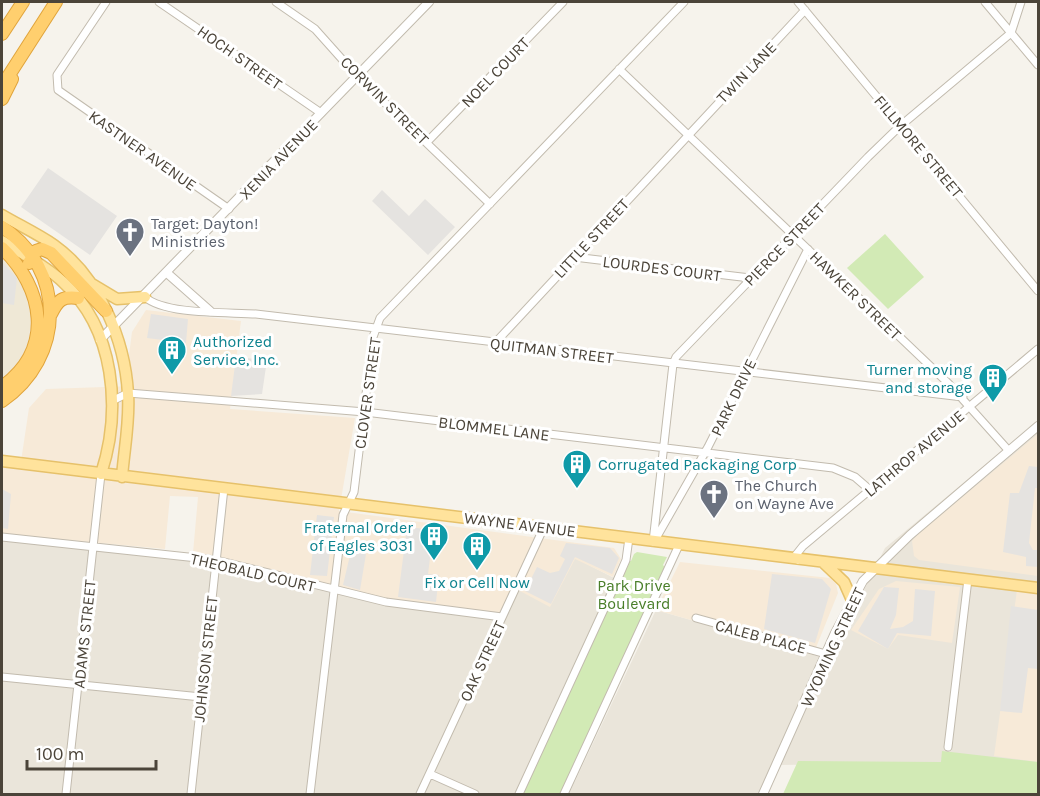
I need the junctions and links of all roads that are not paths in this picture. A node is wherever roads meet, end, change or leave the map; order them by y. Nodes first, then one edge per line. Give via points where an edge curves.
1 (23, 2) edge
2 (56, 2) edge
3 (106, 2) edge
4 (159, 2) edge
5 (276, 2) edge
6 (429, 2) edge
7 (563, 2) edge
8 (684, 2) edge
9 (798, 2) edge
10 (985, 2) edge
11 (1021, 2) edge
12 (805, 10) junction
13 (39, 27) junction
14 (1011, 33) junction
15 (2, 34) edge
16 (1038, 65) edge
17 (619, 69) junction
18 (357, 76) junction
19 (2, 86) edge
20 (2, 99) edge
21 (321, 113) junction
22 (902, 126) junction
23 (687, 134) junction
24 (427, 142) junction
25 (490, 204) junction
26 (229, 209) junction
27 (2, 215) edge
28 (2, 227) edge
29 (793, 235) junction
30 (2, 242) edge
31 (2, 248) edge
32 (808, 249) junction
33 (574, 257) junction
34 (32, 259) junction
35 (167, 273) junction
36 (27, 277) junction
37 (750, 278) junction
38 (88, 281) junction
39 (1038, 291) edge
40 (145, 297) junction
41 (78, 298) junction
42 (106, 311) junction
43 (210, 311) junction
44 (51, 314) junction
45 (114, 328) junction
46 (375, 330) junction
47 (100, 340) junction
48 (495, 343) junction
49 (1038, 349) edge
50 (673, 364) junction
51 (745, 373) junction
52 (2, 387) edge
53 (128, 393) junction
54 (963, 397) junction
55 (2, 401) edge
56 (112, 401) junction
57 (971, 406) junction
58 (365, 412) junction
59 (1038, 426) edge
60 (663, 448) junction
61 (1009, 451) junction
62 (705, 453) junction
63 (2, 461) edge
64 (101, 474) junction
65 (122, 477) junction
66 (224, 488) junction
67 (870, 490) junction
68 (348, 503) junction
69 (544, 527) junction
70 (2, 537) edge
71 (629, 538) junction
72 (653, 542) junction
73 (679, 545) junction
74 (94, 547) junction
75 (216, 560) junction
76 (798, 560) junction
77 (824, 562) junction
78 (874, 568) junction
79 (968, 579) junction
80 (1038, 588) edge
81 (334, 590) junction
82 (852, 600) junction
83 (502, 617) junction
84 (696, 618) dead end
85 (826, 654) junction
86 (2, 677) edge
87 (78, 685) junction
88 (201, 697) junction
89 (948, 747) dead end
90 (430, 774) junction
91 (66, 795) edge
92 (191, 795) edge
93 (310, 795) edge
94 (420, 795) edge
95 (475, 795) edge
96 (519, 795) edge
97 (564, 795) edge
98 (763, 795) edge

1 - 15 highway
2 - 13 highway
3 - 26 street, KASTNER AVENUE via 57,75 58,90
4 - 21 street, HOCH STREET
5 - 18 street, CORWIN STREET via 315,29
6 - 18 street, XENIA AVENUE
7 - 24 street, NOEL COURT
8 - 17 street, CLOVER STREET
9 - 12 street, FILLMORE STREET
10 - 14 street
11 - 14 street
12 - 22 street, FILLMORE STREET
12 - 23 street, TWIN LANE
13 - 19 highway
13 - 20 highway
14 - 16 street
14 - 22 street, PIERCE STREET
17 - 23 street, HAWKER STREET
17 - 25 street, CLOVER STREET
18 - 21 street, XENIA AVENUE
18 - 24 street, CORWIN STREET
21 - 26 street, XENIA AVENUE
22 - 29 street, PIERCE STREET
22 - 39 street, FILLMORE STREET
23 - 29 street, HAWKER STREET
23 - 33 street, LITTLE STREET
24 - 25 street, CORWIN STREET
25 - 46 street, CLOVER STREET via 380,318
26 - 35 street, XENIA AVENUE
27 - 38 main road via 54,245
28 - 34 highway
29 - 32 street, HAWKER STREET
29 - 37 street, PIERCE STREET
30 - 34 main road
31 - 36 highway
32 - 51 street, PARK DRIVE
32 - 54 street, HAWKER STREET
33 - 37 street, LOURDES COURT
33 - 48 street, LITTLE STREET
34 - 36 highway
34 - 41 main road via 57,276
34 - 42 highway via 42,249 51,253
34 - 44 highway via 42,276
35 - 40 street, XENIA AVENUE
35 - 43 street
36 - 52 highway via 37,311 33,348
37 - 50 street, PIERCE STREET
38 - 40 main road via 117,299
38 - 42 main road
40 - 43 street, QUITMAN STREET via 162,306
40 - 45 street, XENIA AVENUE
41 - 44 highway via 60,300
41 - 47 main road
42 - 45 main road
43 - 46 street, QUITMAN STREET
44 - 55 highway via 48,338 36,368
45 - 47 street, XENIA AVENUE
45 - 53 main road via 124,360
46 - 48 street, QUITMAN STREET
46 - 58 street, CLOVER STREET
47 - 56 main road via 110,374
48 - 50 street, QUITMAN STREET
49 - 57 street, LATHROP AVENUE
50 - 51 street, QUITMAN STREET
50 - 60 street
51 - 54 street, QUITMAN STREET
51 - 62 street, PARK DRIVE
53 - 56 street
53 - 58 street, BLOMMEL LANE
53 - 65 main road
54 - 57 street, HAWKER STREET
56 - 64 main road via 107,457
57 - 61 street, HAWKER STREET
57 - 67 street, LATHROP AVENUE
58 - 60 street, BLOMMEL LANE
58 - 68 street, CLOVER STREET via 354,492
59 - 61 street, WYOMING STREET
60 - 62 street, BLOMMEL LANE
60 - 72 street
61 - 78 street, WYOMING STREET
62 - 67 street, BLOMMEL LANE via 833,468 855,477
62 - 72 street, PARK DRIVE
63 - 64 main road, WAYNE AVENUE
64 - 65 main road, WAYNE AVENUE
64 - 74 street, ADAMS STREET
65 - 66 main road, WAYNE AVENUE
66 - 68 main road, WAYNE AVENUE
66 - 75 street, JOHNSON STREET
67 - 76 street, LATHROP AVENUE via 803,546 795,556
68 - 69 main road, WAYNE AVENUE
68 - 81 street, CLOVER STREET via 343,515
69 - 71 main road, WAYNE AVENUE
69 - 83 street, OAK STREET
70 - 74 street, THEOBALD COURT
71 - 72 main road, WAYNE AVENUE
71 - 96 street via 626,560
72 - 73 main road, WAYNE AVENUE
73 - 76 main road, WAYNE AVENUE
73 - 97 street
74 - 75 street, THEOBALD COURT
74 - 87 street, ADAMS STREET
75 - 81 street, THEOBALD COURT
75 - 88 street, JOHNSON STREET
76 - 77 main road, WAYNE AVENUE
77 - 78 main road, WAYNE AVENUE
77 - 82 main road via 844,582
78 - 79 main road, WAYNE AVENUE
78 - 82 street, WYOMING STREET
79 - 80 main road, WAYNE AVENUE
79 - 89 street
81 - 83 street, THEOBALD COURT via 386,602
81 - 93 street, CLOVER STREET
82 - 85 street, WYOMING STREET
83 - 90 street, OAK STREET
84 - 85 street, CALEB PLACE
85 - 98 street, WYOMING STREET
86 - 87 street
87 - 88 street
87 - 91 street, ADAMS STREET
88 - 92 street, JOHNSON STREET
90 - 94 street, OAK STREET
90 - 95 street

